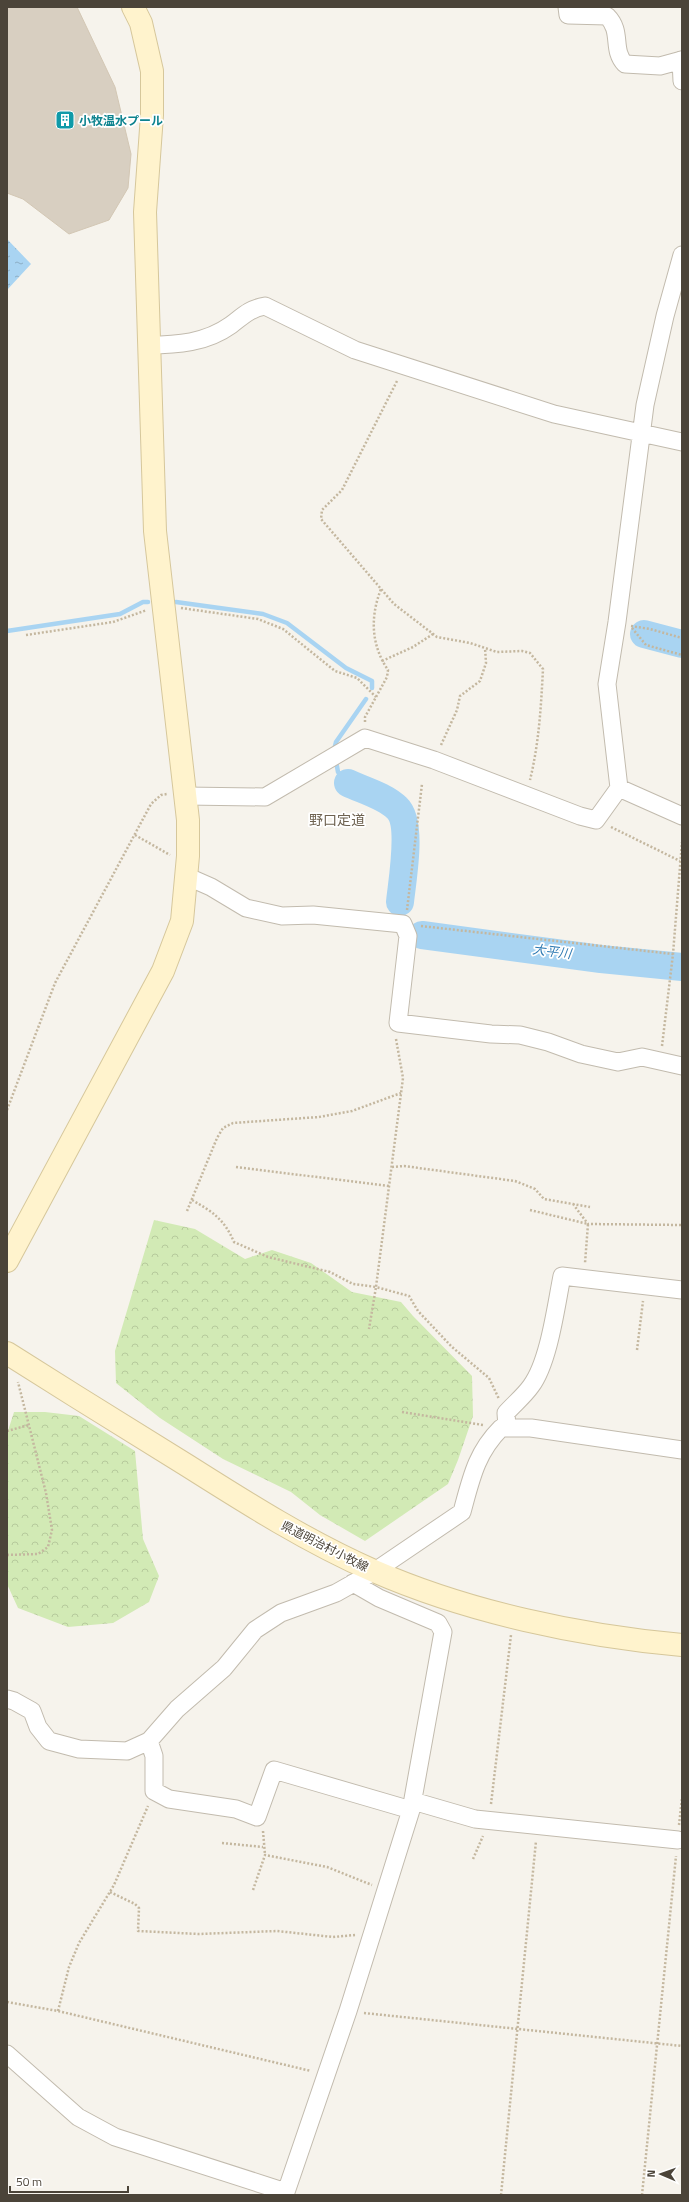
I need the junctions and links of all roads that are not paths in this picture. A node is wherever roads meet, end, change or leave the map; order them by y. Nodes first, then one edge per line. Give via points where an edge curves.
1 (134, 7) edge
2 (567, 7) edge
3 (682, 60) edge
4 (682, 81) edge
5 (682, 255) edge
6 (148, 345) junction
7 (642, 432) junction
8 (682, 442) edge
9 (619, 788) junction
10 (185, 794) junction
11 (682, 816) edge
12 (187, 866) junction
13 (682, 1066) edge
14 (7, 1261) edge
15 (682, 1290) edge
16 (7, 1353) edge
17 (505, 1423) junction
18 (682, 1450) edge
19 (375, 1571) junction
20 (353, 1583) junction
21 (682, 1645) edge
22 (7, 1699) edge
23 (149, 1741) junction
24 (412, 1805) junction
25 (678, 1840) road end
26 (7, 2054) edge

1 - 6 street via 141,23 152,72 152,115 145,212
2 - 3 street via 568,15 607,16 614,24 620,58 624,64 660,66
3 - 4 street
5 - 7 street via 665,316 645,405
6 - 7 street via 174,345 210,337 230,326 244,313 264,306 355,350 554,414
6 - 10 street via 155,531
7 - 8 street
7 - 9 street via 624,624 606,684
9 - 10 street via 596,820 434,760 365,738 265,796
9 - 11 street
10 - 12 street via 188,820
12 - 13 street via 211,887 246,908 282,916 313,914 403,924 408,936 398,1023 520,1036 618,1062 642,1057
12 - 14 street via 182,921 163,971
15 - 17 street via 562,1276 550,1334 538,1374
16 - 19 street, 県道明治村小牧線 via 278,1523
17 - 18 street
17 - 19 street via 490,1439 476,1463 462,1512
19 - 20 street
19 - 21 street, 県道明治村小牧線 via 455,1600 513,1616 600,1636
20 - 23 street via 336,1593 281,1614 255,1630 224,1668 177,1709
20 - 24 street via 379,1598 438,1623 443,1632
22 - 23 street via 32,1711 38,1727 49,1741 79,1749 107,1751 127,1751
23 - 24 street via 154,1756 154,1791 169,1799 236,1809 257,1817 274,1770
24 - 25 street via 490,1821
24 - 26 street via 348,2012 286,2192 115,2137 78,2117

